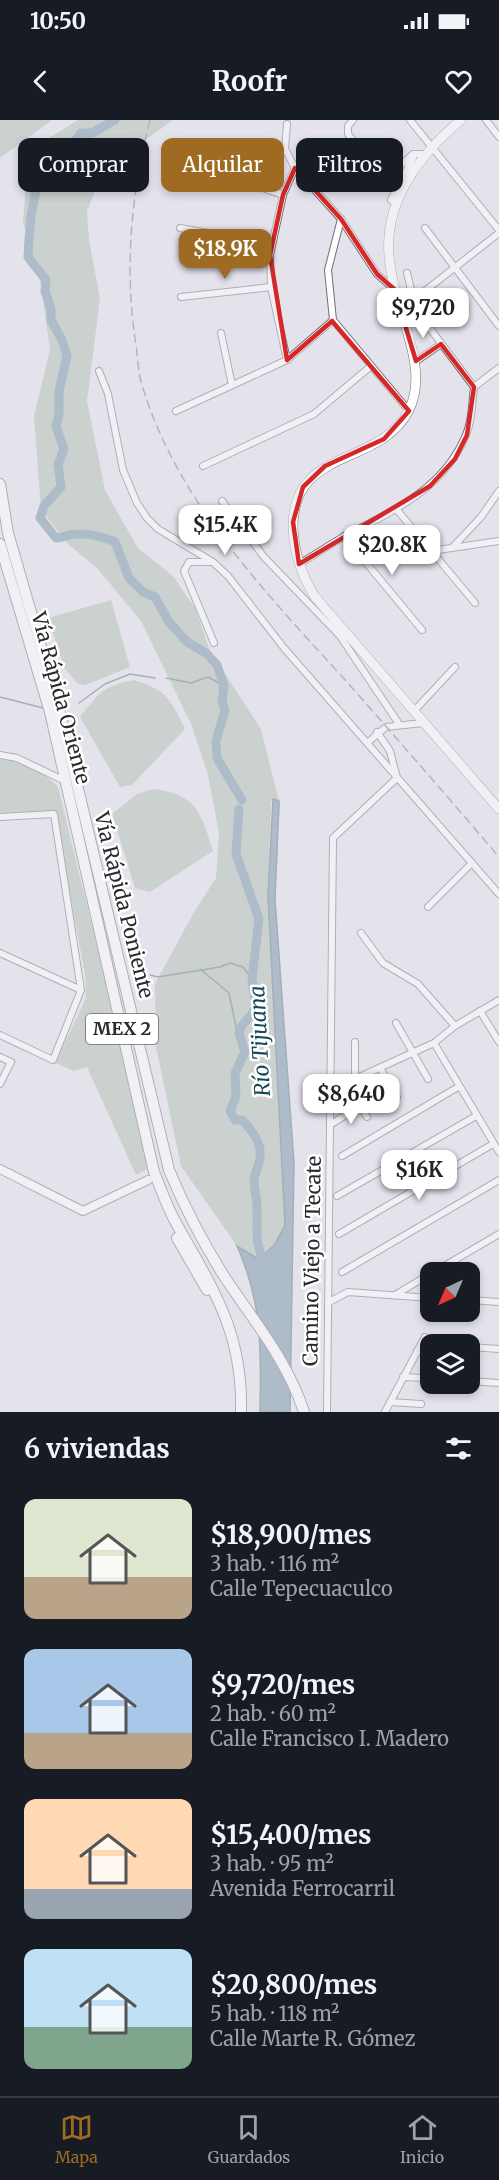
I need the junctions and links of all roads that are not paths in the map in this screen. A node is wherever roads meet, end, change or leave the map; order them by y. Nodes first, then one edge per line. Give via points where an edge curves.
1 (353, 120) edge
2 (410, 120) edge
3 (461, 120) edge
4 (486, 120) edge
5 (287, 124) dead end
6 (499, 137) edge
7 (432, 145) junction
8 (420, 154) junction
9 (295, 168) junction
10 (274, 192) edge
11 (283, 195) junction
12 (341, 219) junction
13 (180, 228) dead end
14 (425, 228) dead end
15 (499, 232) edge
16 (272, 244) junction
17 (454, 268) junction
18 (407, 273) dead end
19 (271, 287) junction
20 (394, 290) junction
21 (181, 297) dead end
22 (412, 301) junction
23 (333, 320) junction
24 (499, 326) edge
25 (221, 333) dead end
26 (441, 344) junction
27 (287, 360) junction
28 (415, 362) junction
29 (371, 366) junction
30 (499, 368) edge
31 (99, 371) dead end
32 (232, 385) junction
33 (474, 387) junction
34 (176, 411) dead end
35 (409, 411) junction
36 (204, 466) dead end
37 (0, 484) edge
38 (499, 491) edge
39 (222, 501) dead end
40 (397, 510) junction
41 (344, 537) junction
42 (499, 541) edge
43 (0, 544) edge
44 (452, 548) junction
45 (431, 551) junction
46 (213, 562) junction
47 (299, 564) junction
48 (475, 603) dead end
49 (422, 630) dead end
50 (342, 634) junction
51 (214, 643) dead end
52 (455, 667) dead end
53 (414, 711) junction
54 (423, 723) junction
55 (399, 724) junction
56 (377, 732) junction
57 (367, 743) junction
58 (0, 755) edge
59 (396, 778) junction
60 (65, 781) junction
61 (499, 809) edge
62 (0, 817) edge
63 (472, 863) junction
64 (499, 894) edge
65 (428, 907) dead end
66 (361, 933) dead end
67 (0, 953) edge
68 (81, 990) junction
69 (499, 1000) edge
70 (480, 1011) junction
71 (396, 1023) dead end
72 (455, 1026) junction
73 (0, 1035) edge
74 (355, 1042) dead end
75 (499, 1042) edge
76 (434, 1043) junction
77 (412, 1053) junction
78 (0, 1057) edge
79 (380, 1068) junction
80 (355, 1079) junction
81 (428, 1079) dead end
82 (0, 1084) edge
83 (458, 1087) junction
84 (397, 1097) dead end
85 (360, 1106) junction
86 (476, 1116) junction
87 (367, 1117) dead end
88 (330, 1125) junction
89 (493, 1144) junction
90 (499, 1152) edge
91 (342, 1156) dead end
92 (0, 1169) edge
93 (148, 1180) joint
94 (499, 1180) edge
95 (337, 1196) dead end
96 (339, 1234) dead end
97 (499, 1234) edge
98 (451, 1262) edge
99 (342, 1272) dead end
100 (420, 1280) edge
101 (393, 1296) junction
102 (420, 1297) edge
103 (480, 1301) edge
104 (328, 1302) junction
105 (499, 1302) edge
106 (420, 1345) edge
107 (480, 1348) edge
108 (499, 1349) edge
109 (417, 1351) joint
110 (239, 1370) junction
111 (403, 1377) junction
112 (420, 1378) edge
113 (480, 1382) edge
114 (499, 1383) edge
115 (390, 1402) junction
116 (421, 1404) dead end
117 (240, 1409) edge
118 (304, 1412) edge
119 (327, 1412) edge
120 (385, 1412) edge

1 - 8 street via 347,130 384,181 403,162
2 - 7 street
3 - 7 main road
4 - 6 street
5 - 9 street via 285,150
7 - 8 main road
7 - 15 street
8 - 20 main road via 397,203 389,237
9 - 11 street
9 - 12 street
10 - 11 street
11 - 16 street
12 - 20 street via 377,274
12 - 23 street via 328,270
13 - 16 street
14 - 17 street
15 - 17 street
16 - 19 street
17 - 22 street
17 - 24 street
18 - 22 street
19 - 21 street
19 - 27 street
20 - 28 main road
22 - 26 street
23 - 27 street
23 - 29 street
25 - 32 street
26 - 28 street
26 - 33 street
27 - 32 street
28 - 35 main road via 415,387
29 - 35 street
29 - 36 street via 314,414
30 - 33 street
31 - 46 street via 108,394 123,470 137,503 158,529
32 - 34 street
33 - 40 street via 466,435 454,459 430,486
35 - 47 main road via 384,439 325,466 303,487 293,522
37 - 118 highway, Vía Rápida Poniente / MEX 2 via 8,533 59,709 169,1170 188,1215 288,1370
38 - 44 street
39 - 50 street via 264,557
40 - 41 street
40 - 45 street
41 - 47 street
41 - 49 street
42 - 44 street
43 - 60 highway, Vía Rápida Oriente / MEX 2 via 50,712
44 - 45 street
45 - 48 street
46 - 51 street via 189,562 184,571
46 - 57 street via 244,593 284,648
47 - 50 main road via 315,597
50 - 53 main road
50 - 55 street
52 - 53 street
53 - 54 main road
54 - 55 street
54 - 61 main road
55 - 56 street
56 - 57 street
56 - 59 street via 390,751
57 - 59 street
58 - 60 street via 16,758
59 - 63 street
59 - 88 street, Camino Viejo a Tecate via 333,838
60 - 110 highway, Vía Rápida Oriente / MEX 2 via 154,1172 175,1221 226,1314
62 - 68 street via 54,814
63 - 64 street
63 - 65 street
66 - 72 street via 384,963 418,984
67 - 68 street
68 - 73 street via 53,1060
69 - 70 street
70 - 72 street
70 - 75 street
71 - 77 street
72 - 76 street
74 - 80 street
76 - 77 street
76 - 83 street
77 - 79 street
77 - 81 street
78 - 82 street via 11,1062
79 - 80 street
79 - 84 street
80 - 85 street via 349,1084
83 - 86 street
83 - 91 street
85 - 87 street
85 - 88 street
86 - 89 street
86 - 95 street
88 - 104 street, Camino Viejo a Tecate
89 - 90 street
89 - 96 street
92 - 93 street via 83,1211
93 - 110 highway via 210,1296
94 - 99 street
97 - 98 street
100 - 101 street
101 - 102 street
101 - 104 street via 348,1292
103 - 105 street
104 - 119 street, Camino Viejo a Tecate
106 - 109 street
107 - 108 street
109 - 111 street
110 - 117 highway, Vía Rápida Oriente / MEX 2
111 - 112 street
111 - 115 street
113 - 114 street
115 - 116 street
115 - 120 street

